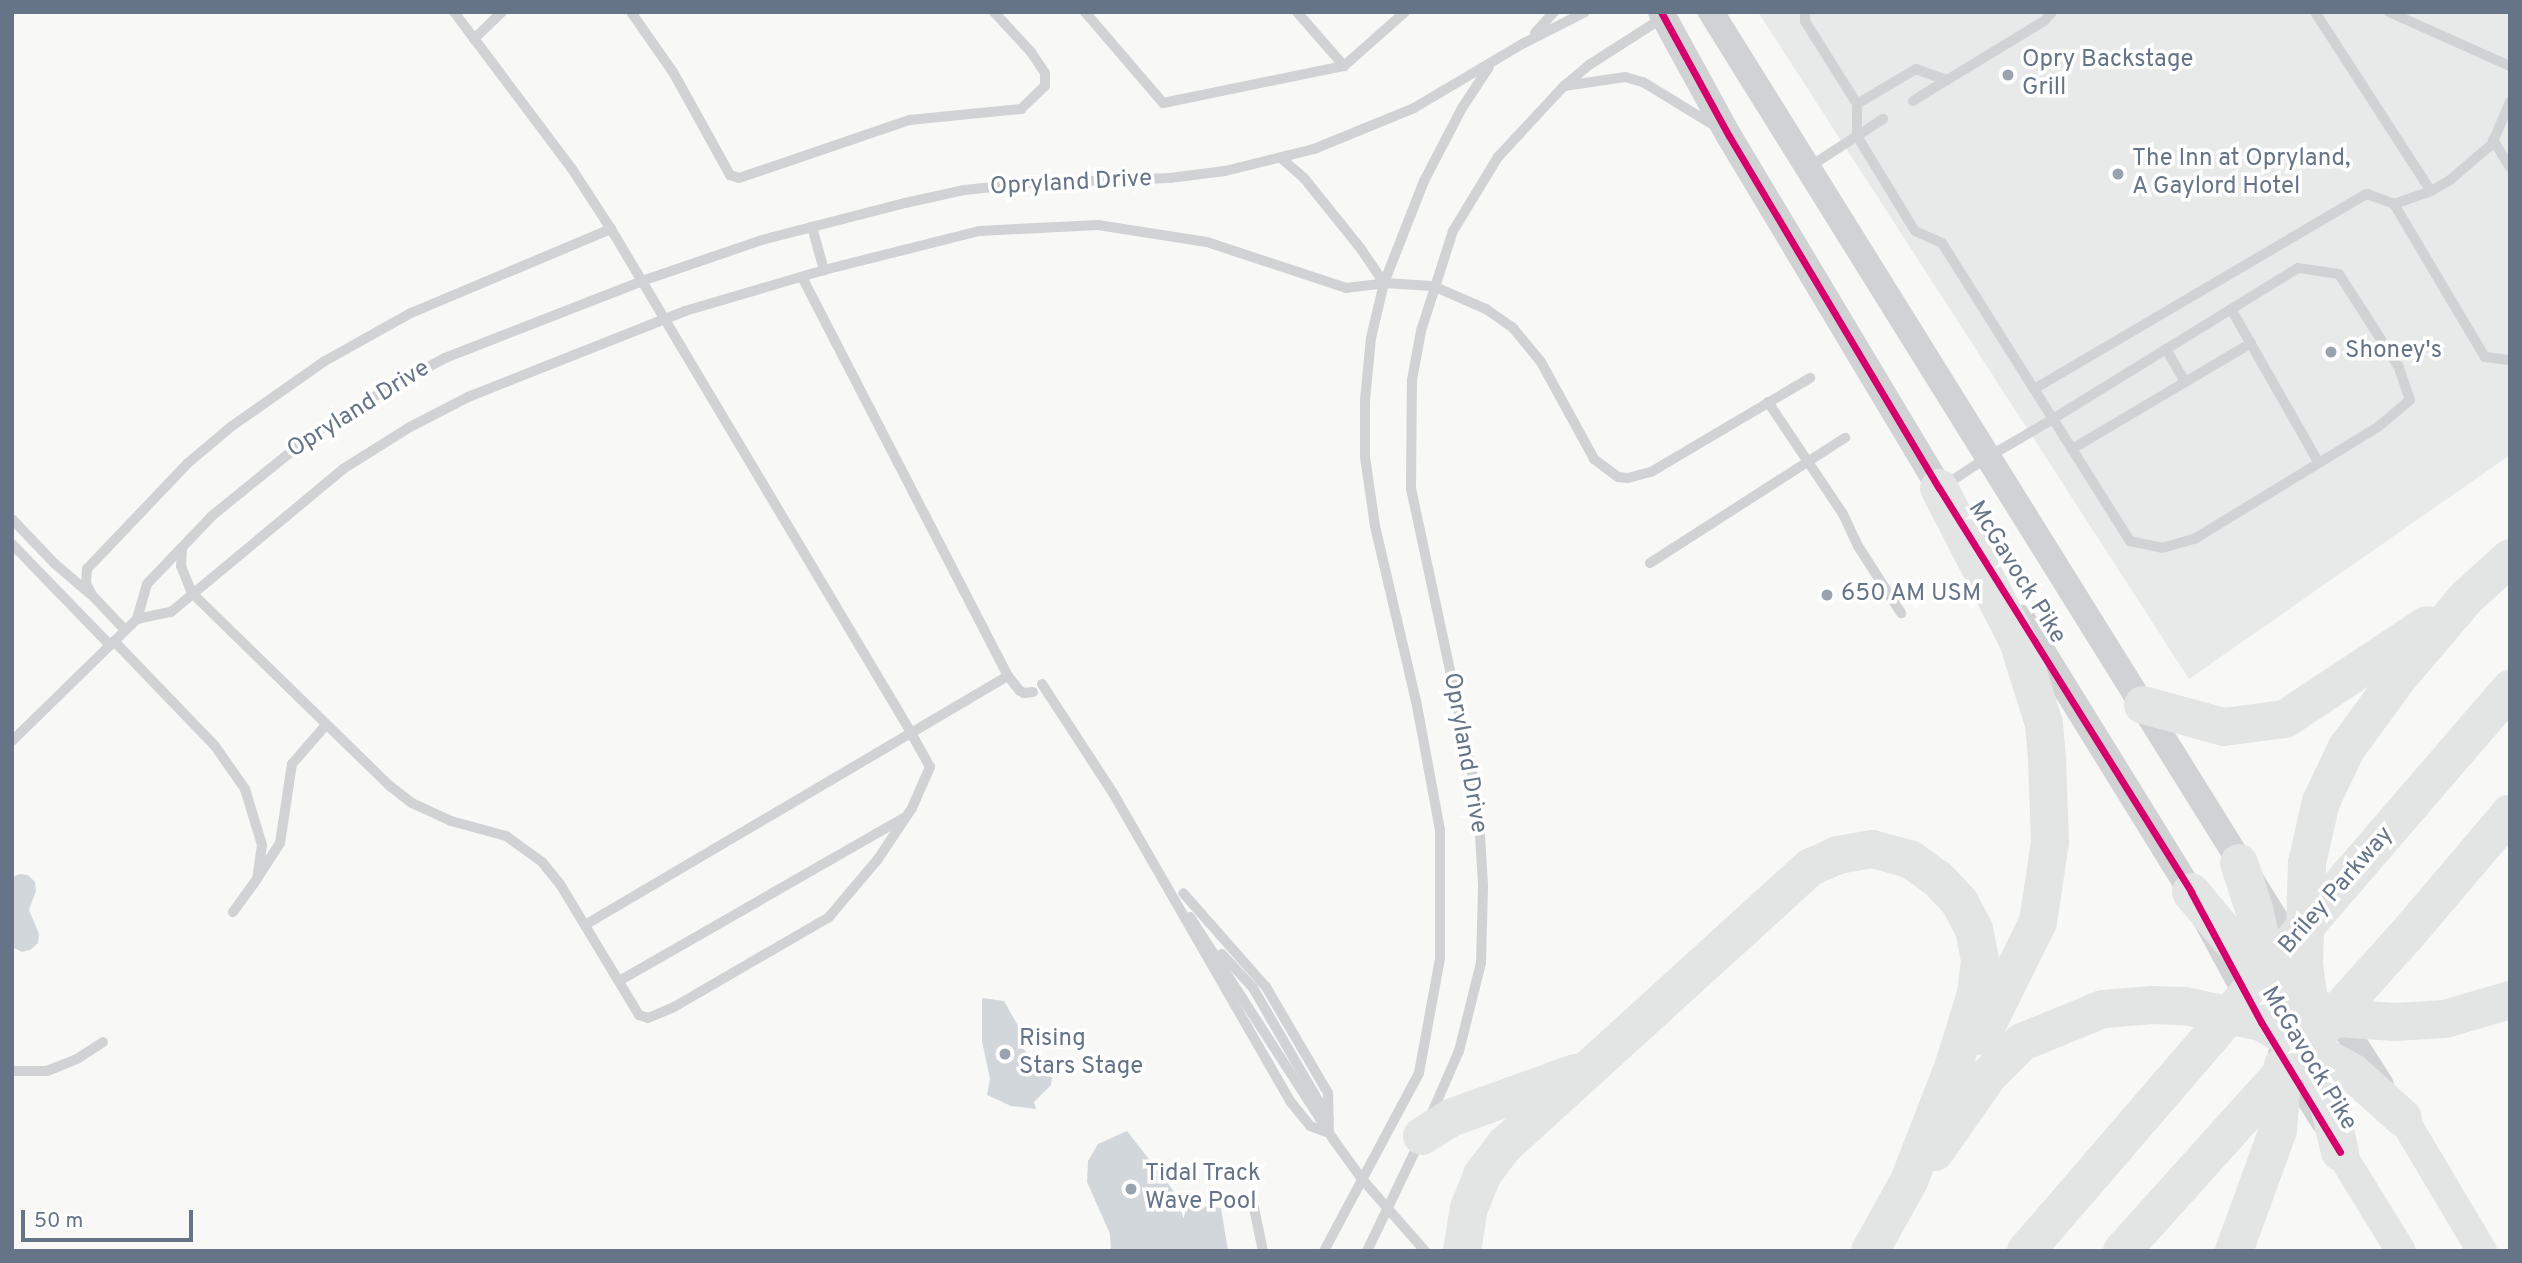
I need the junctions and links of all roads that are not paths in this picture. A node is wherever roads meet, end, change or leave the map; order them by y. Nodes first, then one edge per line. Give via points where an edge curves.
1 (454, 12) edge
2 (502, 12) edge
3 (631, 12) edge
4 (994, 12) edge
5 (1085, 12) edge
6 (1297, 12) edge
7 (1405, 12) edge
8 (1555, 12) edge
9 (1585, 12) edge
10 (1711, 12) edge
11 (1805, 12) edge
12 (2052, 12) edge
13 (2315, 12) edge
14 (2389, 12) edge
15 (1662, 15) edge
16 (474, 39) junction
17 (1524, 43) junction
18 (1490, 64) junction
19 (1344, 66) junction
20 (2510, 66) edge
21 (1947, 80) junction
22 (1564, 86) junction
23 (1913, 102) dead end
24 (2510, 102) edge
25 (1857, 104) junction
26 (1883, 119) dead end
27 (1730, 136) junction
28 (1857, 136) junction
29 (2493, 140) junction
30 (1281, 159) junction
31 (2510, 167) edge
32 (1807, 168) junction
33 (2431, 191) junction
34 (2394, 204) junction
35 (812, 227) junction
36 (611, 229) junction
37 (824, 271) junction
38 (802, 277) junction
39 (642, 281) junction
40 (1384, 283) junction
41 (1433, 286) junction
42 (2231, 309) junction
43 (664, 319) junction
44 (2251, 344) junction
45 (2166, 349) junction
46 (2510, 360) edge
47 (1810, 378) dead end
48 (2185, 382) junction
49 (2034, 389) junction
50 (1768, 402) junction
51 (2053, 419) junction
52 (1846, 438) dead end
53 (2072, 449) junction
54 (1988, 457) junction
55 (1807, 462) junction
56 (2319, 463) junction
57 (1939, 488) junction
58 (12, 519) edge
59 (12, 544) edge
60 (182, 548) junction
61 (2510, 558) edge
62 (1650, 563) dead end
63 (192, 593) junction
64 (92, 595) junction
65 (2466, 598) junction
66 (1901, 613) dead end
67 (137, 619) junction
68 (125, 629) junction
69 (112, 643) junction
70 (1008, 676) junction
71 (2510, 689) edge
72 (2143, 705) junction
73 (326, 725) junction
74 (912, 734) junction
75 (12, 741) edge
76 (2510, 813) edge
77 (908, 816) junction
78 (2239, 863) joint
79 (257, 879) junction
80 (2191, 892) joint
81 (1179, 896) junction
82 (233, 912) dead end
83 (585, 925) junction
84 (1202, 931) junction
85 (2227, 945) junction
86 (2287, 971) junction
87 (619, 981) junction
88 (2510, 1000) edge
89 (2324, 1011) junction
90 (2285, 1041) junction
91 (103, 1042) dead end
92 (1594, 1065) junction
93 (2359, 1066) junction
94 (1953, 1068) junction
95 (12, 1071) edge
96 (2403, 1118) joint
97 (1330, 1119) junction
98 (1329, 1133) junction
99 (1422, 1136) junction
100 (2340, 1152) joint
101 (1362, 1179) junction
102 (1909, 1181) junction
103 (1254, 1208) dead end
104 (1389, 1209) junction
105 (1263, 1251) edge
106 (1324, 1251) edge
107 (1367, 1251) edge
108 (1424, 1251) edge
109 (1462, 1251) edge
110 (1870, 1251) edge
111 (2026, 1251) edge
112 (2122, 1251) edge
113 (2234, 1251) edge
114 (2401, 1251) edge
115 (2482, 1251) edge

1 - 16 lane
2 - 16 lane
3 - 4 lane via 673,72 730,175 739,178 909,120 1021,109 1045,86 1045,73
5 - 19 lane via 1163,103
6 - 19 lane
7 - 19 lane
8 - 17 lane
9 - 17 lane, Opryland Drive
10 - 32 street, McGavock Pike
11 - 25 lane via 1805,21
12 - 21 lane via 2045,21
13 - 33 lane
14 - 20 lane
15 - 22 lane, Opryland Drive
15 - 27 street, McGavock Pike
16 - 36 lane
17 - 18 lane, Opryland Drive
18 - 30 lane, Opryland Drive via 1414,108
18 - 40 lane, Opryland Drive via 1444,139
21 - 23 lane
21 - 25 lane via 1916,69
22 - 27 lane via 1625,77 1643,82
22 - 41 lane, Opryland Drive via 1498,157 1453,231
24 - 29 lane
25 - 28 lane
26 - 28 lane
27 - 57 street, McGavock Pike
28 - 32 lane
28 - 49 lane via 1915,231 1942,243
29 - 31 lane
29 - 33 lane via 2450,180
30 - 35 lane, Opryland Drive via 1170,178 964,190
30 - 40 lane via 1304,178
32 - 54 street, McGavock Pike
33 - 34 lane
34 - 46 lane via 2485,357
34 - 49 lane via 2367,194
35 - 37 lane
35 - 39 lane, Opryland Drive
36 - 39 lane
36 - 64 lane via 411,313 275,394 188,463 104,549 87,569 86,583
37 - 38 lane, Opryland Drive
37 - 40 lane, Opryland Drive via 979,232 1098,225 1207,242 1346,288
38 - 43 lane, Opryland Drive
38 - 70 lane
39 - 43 lane
39 - 60 lane, Opryland Drive via 445,358 385,390 313,434 261,474
40 - 41 lane, Opryland Drive
40 - 101 lane, Opryland Drive via 1371,338 1365,457 1375,526 1416,701 1440,830 1440,959 1419,1073
41 - 50 lane, Opryland Drive via 1486,309 1513,328 1541,362 1594,459 1610,473 1628,478 1663,465
41 - 99 lane, Opryland Drive via 1412,380 1411,488 1478,801 1483,885 1478,976 1459,1051
42 - 44 lane
42 - 45 lane
42 - 56 lane via 2298,268 2339,274 2398,366 2410,400 2378,427
43 - 63 lane, Opryland Drive via 468,397 410,427 343,469
43 - 74 lane
44 - 48 lane
44 - 56 lane
45 - 48 lane
45 - 51 lane
47 - 50 lane, Opryland Drive
48 - 53 lane
49 - 51 lane
50 - 55 lane
51 - 53 lane
51 - 54 lane
52 - 55 lane
53 - 56 lane via 2130,541 2162,548 2196,538
54 - 57 lane
54 - 72 street, McGavock Pike
55 - 62 lane
55 - 66 lane via 1843,513
57 - 80 street, McGavock Pike
57 - 94 highway via 2018,641 2035,687 2044,724 2050,842 2038,922 1987,1025
58 - 64 lane
59 - 69 lane
60 - 63 lane via 181,566
60 - 67 lane, Opryland Drive via 147,584
61 - 65 highway
63 - 67 lane, Opryland Drive via 171,612
63 - 73 lane
64 - 68 lane
65 - 72 highway via 2285,719 2224,727
65 - 86 highway via 2346,749 2321,802
67 - 68 lane, Opryland Drive
68 - 69 lane, Opryland Drive
69 - 75 lane, Opryland Drive
69 - 79 lane via 215,746 245,789 262,845
70 - 74 lane
70 - 81 lane via 1024,693 1037,688 1113,793
71 - 111 highway, Briley Parkway
72 - 78 street, McGavock Pike
73 - 79 lane via 292,764 280,843
73 - 83 lane via 412,803 519,844 542,862
74 - 77 lane via 930,767
74 - 83 lane
76 - 112 highway via 2405,937
77 - 87 lane
77 - 87 lane via 829,918 674,1007 656,1017 639,1015
78 - 86 highway
79 - 82 lane
80 - 85 highway
81 - 84 lane
81 - 97 lane via 1266,986 1328,1093
81 - 98 lane via 1222,988 1290,1101 1310,1126
83 - 87 lane
84 - 97 lane via 1253,988
84 - 98 lane
85 - 86 highway
85 - 90 street, McGavock Pike
86 - 89 highway
86 - 90 highway
88 - 89 highway via 2445,1019 2394,1022
89 - 90 highway
89 - 93 street, McGavock Pike
90 - 93 highway
90 - 100 highway via 2323,1107
90 - 102 highway via 2185,1006 2103,1009 2022,1042 1988,1076 1946,1140
90 - 113 highway via 2277,1130
91 - 95 lane via 47,1071
92 - 94 highway via 1811,867 1838,855 1872,849 1910,859 1938,879 1974,929 1980,961 1976,994
92 - 99 highway via 1453,1117
92 - 109 highway via 1505,1145 1482,1175 1469,1208
93 - 96 highway
94 - 102 highway
96 - 115 main road
97 - 98 lane
98 - 101 lane
99 - 104 lane, Opryland Drive
100 - 114 main road, McGavock Pike
101 - 104 lane
101 - 106 lane, Opryland Drive
102 - 110 highway
103 - 105 lane
104 - 107 lane, Opryland Drive
104 - 108 lane

